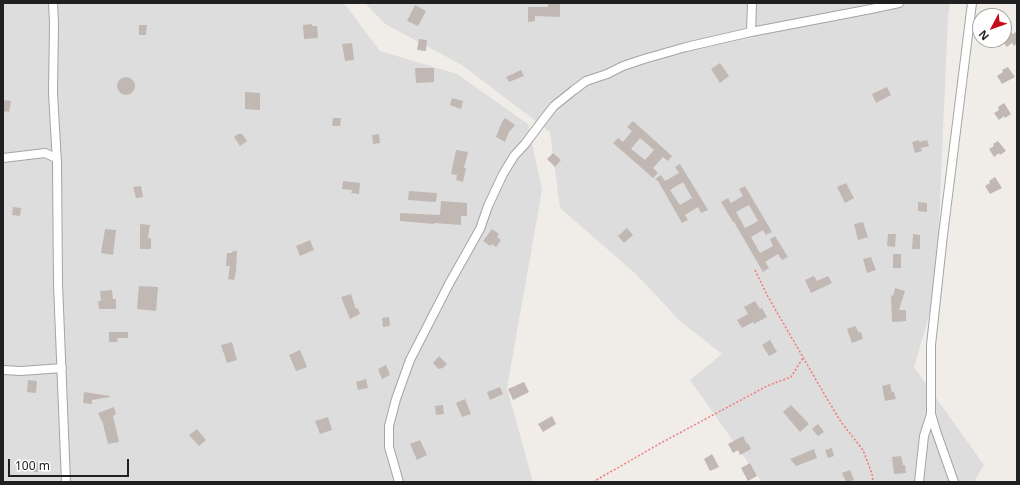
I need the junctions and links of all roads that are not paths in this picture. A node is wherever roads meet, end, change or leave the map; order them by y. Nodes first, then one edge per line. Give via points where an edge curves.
1 (53, 3) edge
2 (752, 3) edge
3 (899, 3) edge
4 (972, 3) edge
5 (751, 32) junction
6 (3, 158) edge
7 (56, 158) junction
8 (62, 368) junction
9 (3, 370) edge
10 (932, 414) junction
11 (66, 482) edge
12 (399, 482) edge
13 (919, 482) edge
14 (954, 482) edge

1 - 7 street
2 - 5 street
3 - 5 street
4 - 10 street via 931,345
5 - 12 street via 644,59 586,81 554,106 514,156 488,206 480,229 449,284 405,373 389,426 389,447
6 - 7 street via 45,153
7 - 8 street
8 - 9 street
8 - 11 street
10 - 13 street via 924,436
10 - 14 street

